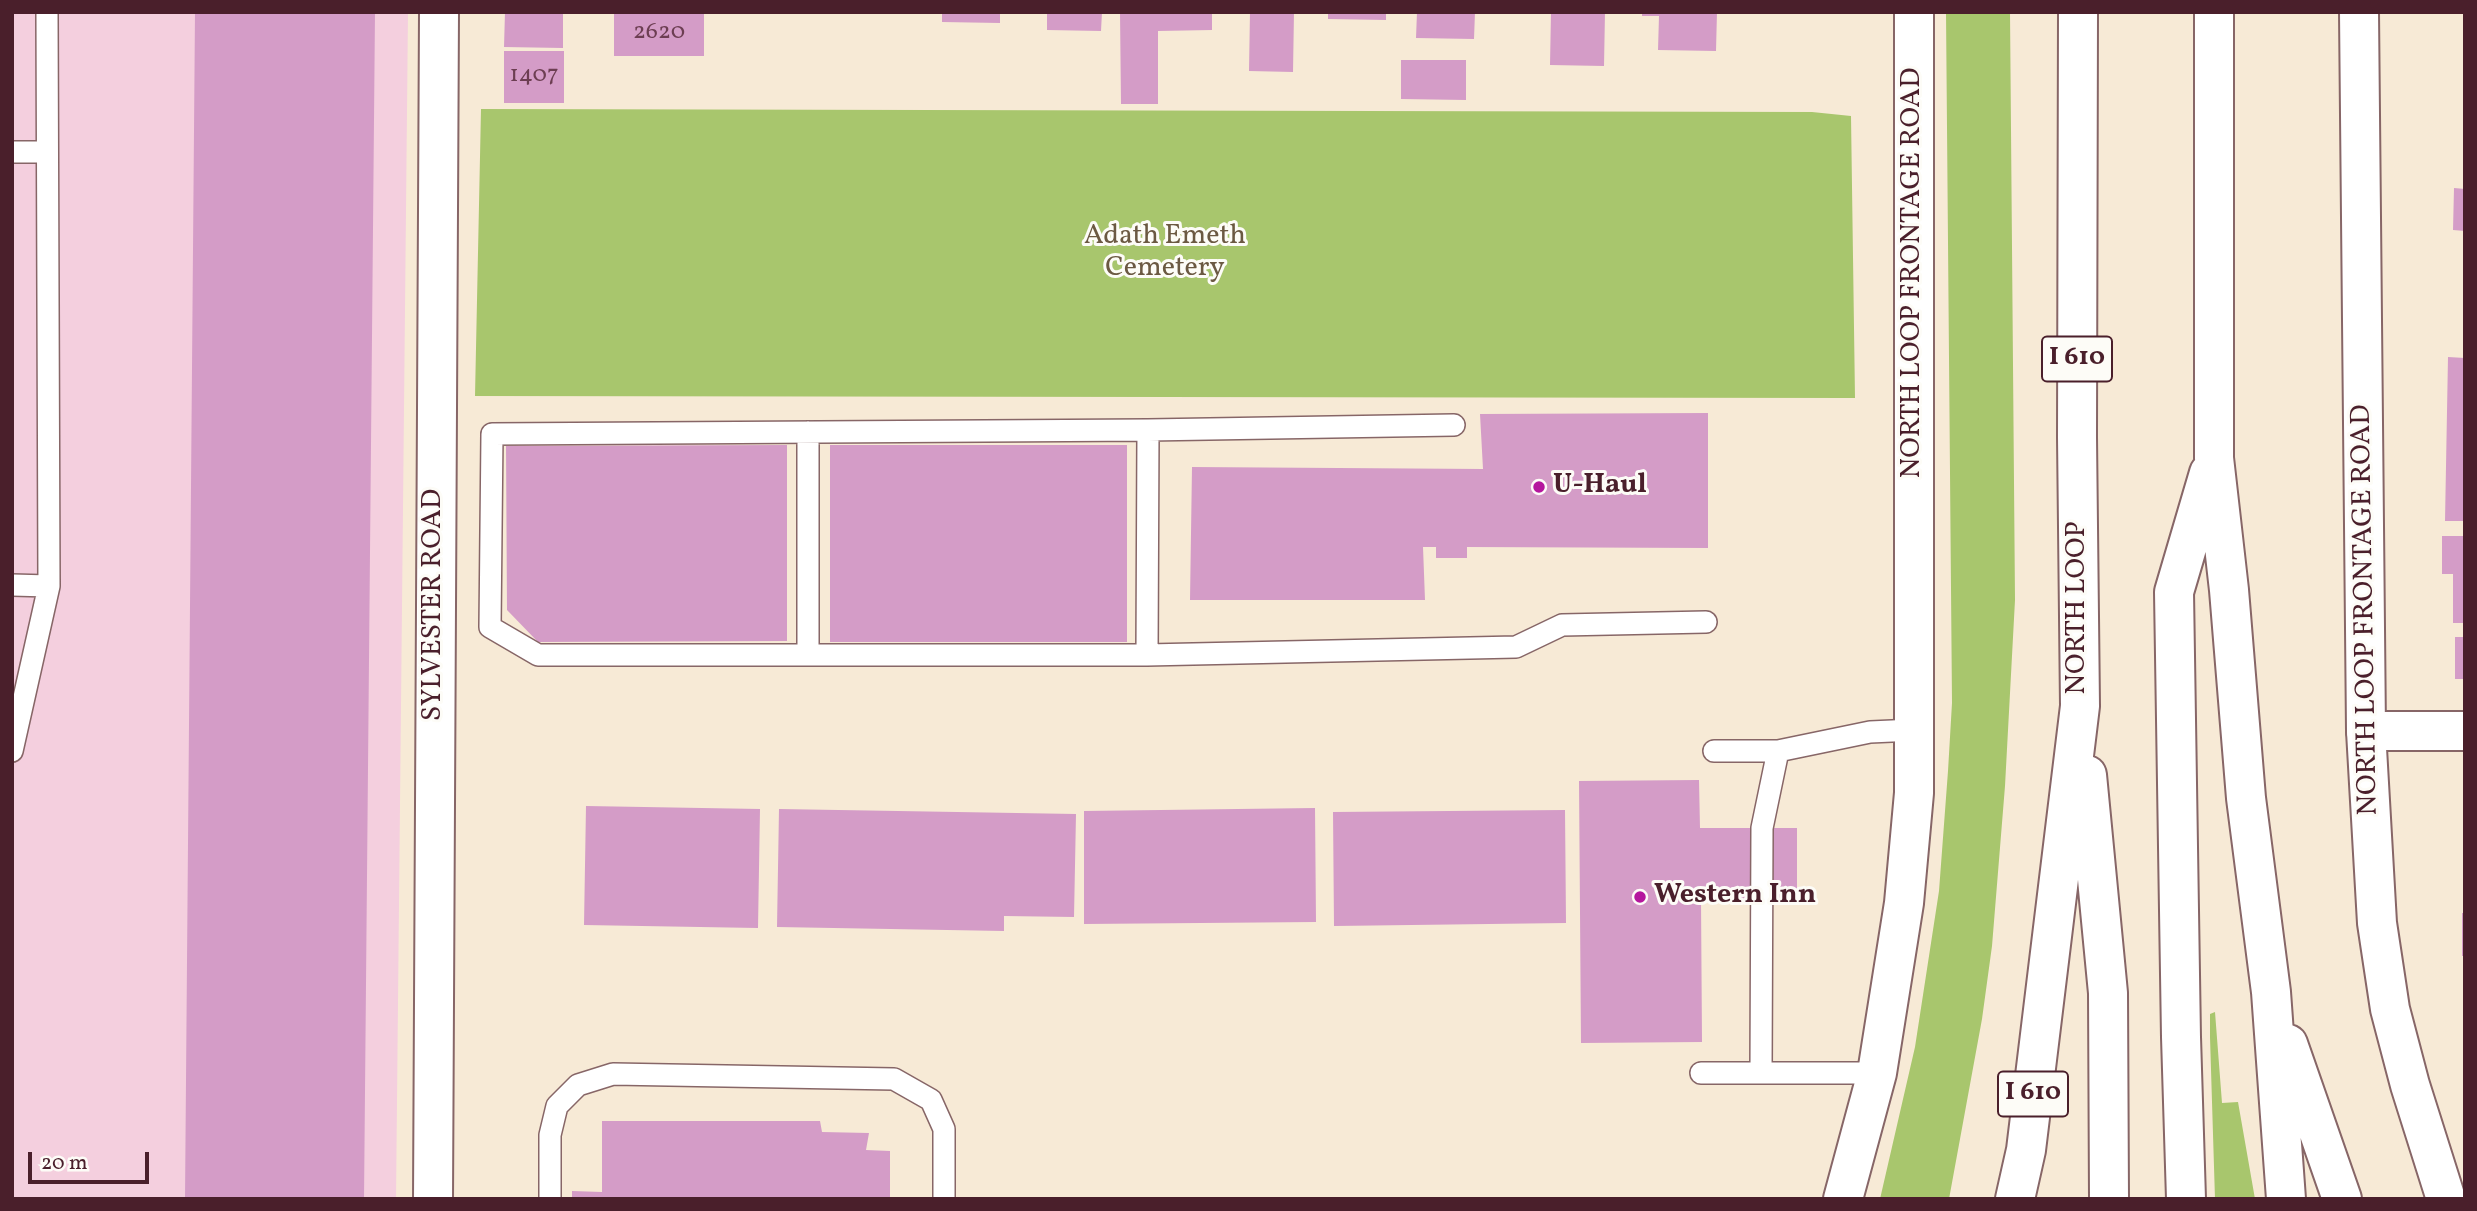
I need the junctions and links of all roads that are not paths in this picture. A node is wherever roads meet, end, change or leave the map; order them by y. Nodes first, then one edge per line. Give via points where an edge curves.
1 (47, 12) edge
2 (439, 12) edge
3 (1914, 12) edge
4 (2078, 12) edge
5 (2214, 12) edge
6 (2359, 12) edge
7 (12, 152) edge
8 (47, 152) junction
9 (1454, 425) dead end
10 (1148, 430) junction
11 (808, 432) junction
12 (2214, 458) junction
13 (12, 585) edge
14 (49, 586) junction
15 (1706, 622) dead end
16 (808, 655) junction
17 (1147, 655) junction
18 (2080, 706) junction
19 (1914, 730) junction
20 (2366, 731) junction
21 (2465, 731) edge
22 (12, 751) edge
23 (1714, 751) dead end
24 (1778, 751) junction
25 (2271, 992) junction
26 (1701, 1073) dead end
27 (1761, 1073) junction
28 (1877, 1073) junction
29 (433, 1199) edge
30 (550, 1199) edge
31 (944, 1199) edge
32 (1843, 1199) edge
33 (2015, 1199) edge
34 (2109, 1199) edge
35 (2186, 1199) edge
36 (2286, 1199) edge
37 (2342, 1199) edge
38 (2446, 1199) edge

1 - 8 lane
2 - 29 main road, SYLVESTER ROAD
3 - 19 main road, NORTH LOOP FRONTAGE ROAD
4 - 18 main road, NORTH LOOP / I 610
5 - 12 main road
6 - 20 main road, NORTH LOOP FRONTAGE ROAD
7 - 8 lane
8 - 14 lane
9 - 10 lane
10 - 11 lane
10 - 17 lane
11 - 16 lane
11 - 16 lane via 492,434 489,627 538,655
12 - 25 main road via 2246,798
12 - 35 main road via 2174,592
13 - 14 lane
14 - 22 lane
15 - 17 lane via 1562,625 1516,647
16 - 17 lane
18 - 33 main road, NORTH LOOP / I 610 via 2026,1150
18 - 34 main road via 2108,993
19 - 24 lane via 1870,732
19 - 28 main road, NORTH LOOP FRONTAGE ROAD via 1914,793 1904,903
20 - 21 main road
20 - 38 main road, NORTH LOOP FRONTAGE ROAD via 2377,923 2390,1009
23 - 24 lane
24 - 27 lane via 1762,828
25 - 36 main road
25 - 37 main road
26 - 27 lane
27 - 28 lane
28 - 32 main road, NORTH LOOP FRONTAGE ROAD
30 - 31 lane via 551,1135 557,1105 578,1085 613,1074 894,1079 931,1100 944,1129

